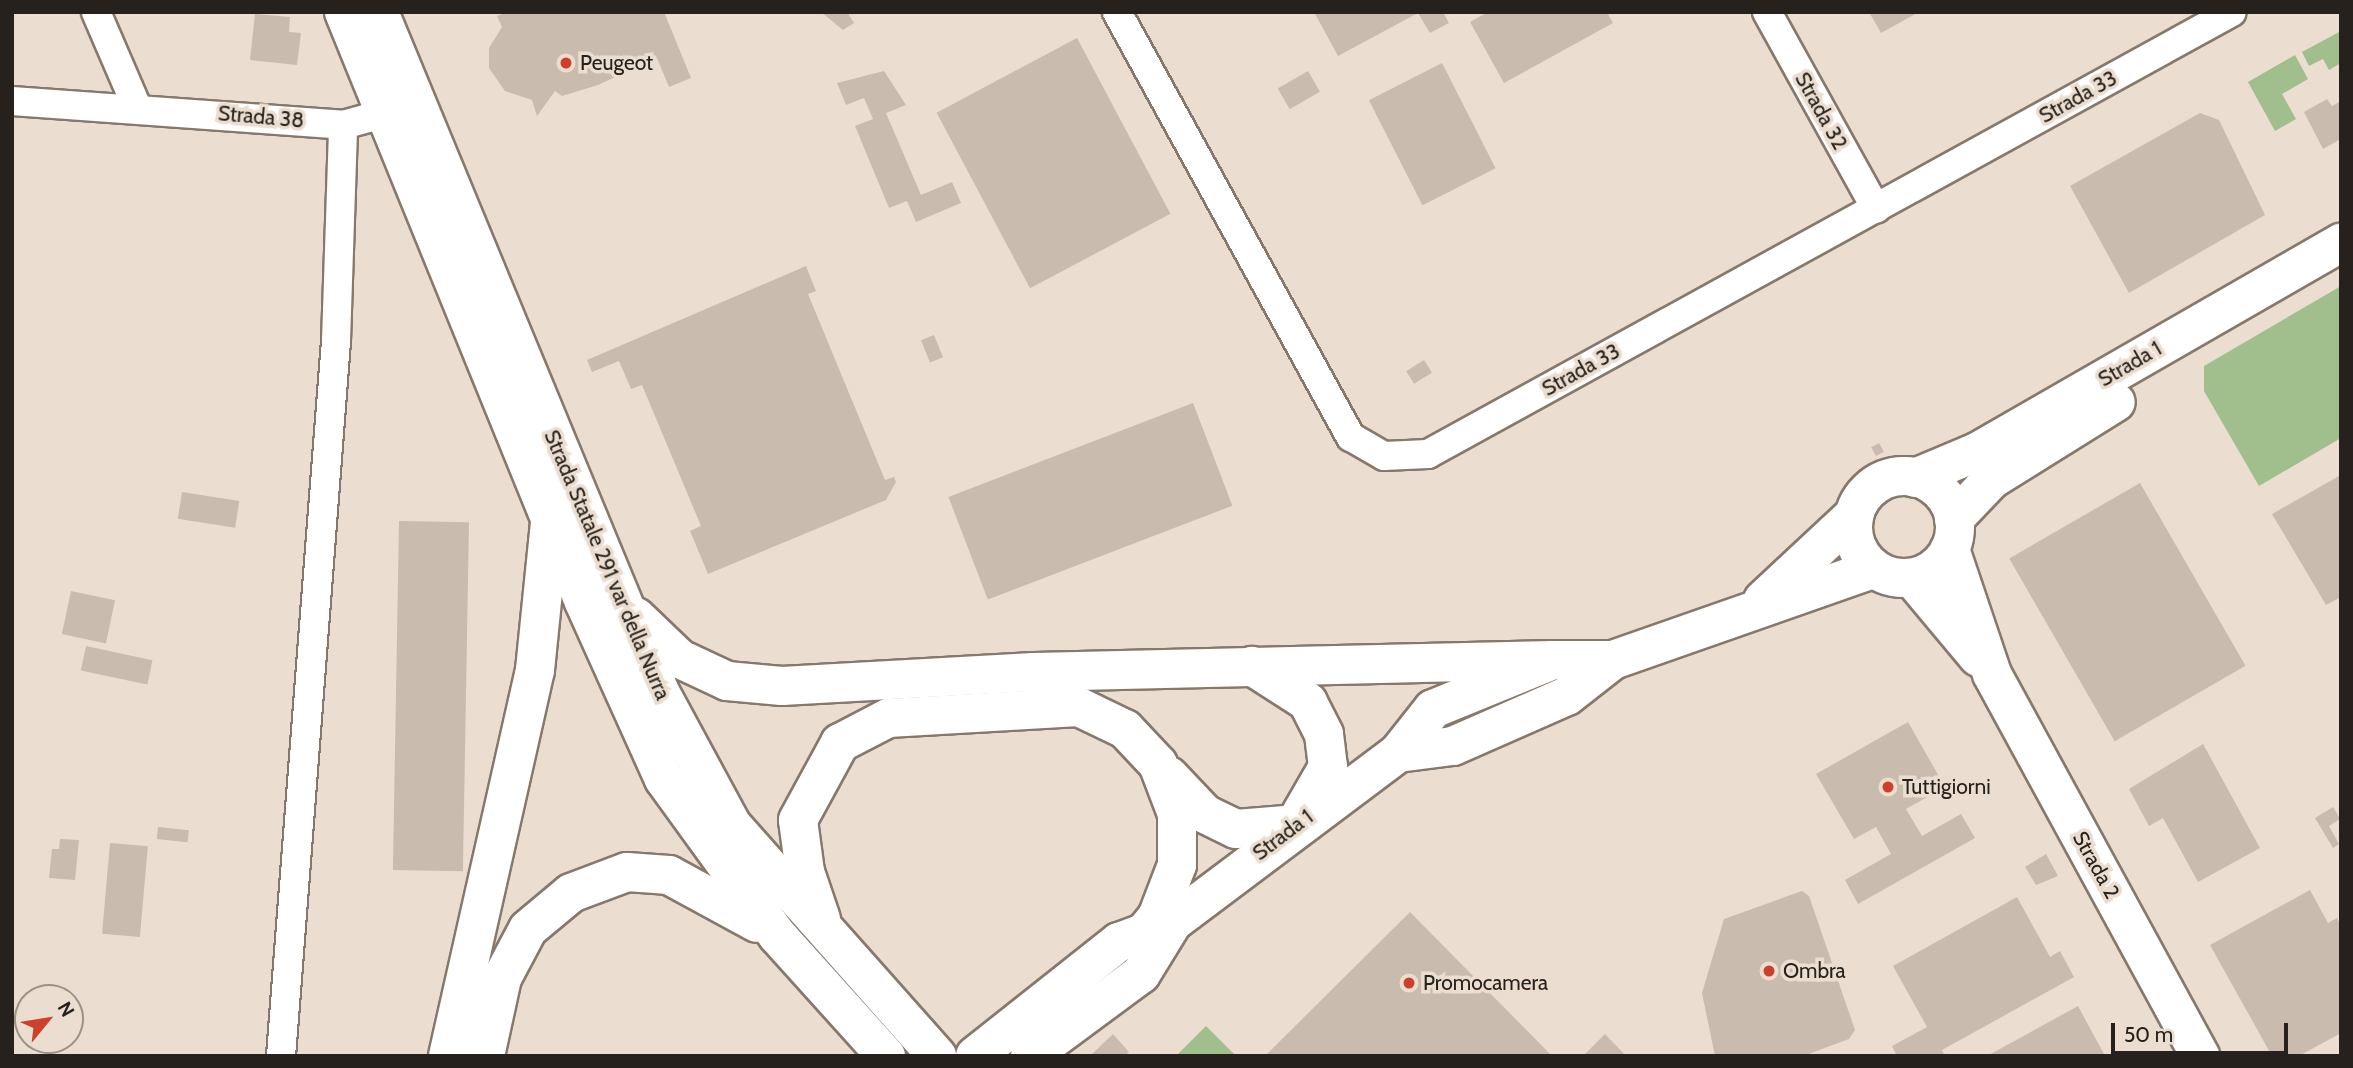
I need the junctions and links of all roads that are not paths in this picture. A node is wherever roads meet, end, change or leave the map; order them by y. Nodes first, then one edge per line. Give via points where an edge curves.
1 (96, 12) edge
2 (344, 12) edge
3 (379, 12) edge
4 (1117, 12) edge
5 (1767, 12) edge
6 (2232, 12) edge
7 (12, 101) edge
8 (136, 106) junction
9 (386, 113) junction
10 (344, 125) junction
11 (1875, 209) junction
12 (2341, 243) edge
13 (2341, 272) edge
14 (1915, 478) junction
15 (551, 513) junction
16 (1854, 515) junction
17 (1952, 534) junction
18 (1873, 569) junction
19 (1912, 578) junction
20 (614, 586) junction
21 (1754, 609) junction
22 (1553, 660) junction
23 (1613, 660) junction
24 (1252, 666) junction
25 (1992, 674) junction
26 (1398, 753) junction
27 (1158, 764) junction
28 (1295, 824) junction
29 (1159, 927) junction
30 (827, 934) junction
31 (777, 936) junction
32 (281, 1056) edge
33 (448, 1056) edge
34 (485, 1056) edge
35 (886, 1056) edge
36 (937, 1056) edge
37 (975, 1056) edge
38 (1031, 1056) edge
39 (2200, 1056) edge

1 - 8 street
2 - 9 main road, Strada Statale 291 var della Nurra
3 - 20 main road, Strada Statale 291 var della Nurra
4 - 11 street, Strada 33 via 1350,437 1384,456 1428,454
5 - 11 street, Strada 32
6 - 11 street, Strada 33
7 - 8 street, Strada 38
8 - 10 street, Strada 38
9 - 10 street, Strada 38
9 - 15 main road, Strada Statale 291 var della Nurra
10 - 32 street via 336,341
12 - 14 main road, Strada 1 via 1977,452
13 - 17 main road, Strada 1 via 2169,370 1991,480
14 - 16 main road via 1877,484
14 - 17 main road via 1941,492
15 - 31 main road, Strada Statale 291 var della Nurra via 664,779
15 - 33 main road via 535,670
16 - 18 main road via 1858,550
16 - 21 main road, Strada 1
17 - 19 main road via 1934,568
17 - 25 main road, Strada 2
18 - 19 main road
18 - 21 main road, Strada 1
19 - 25 main road, Strada 2
20 - 24 main road via 641,624 680,659 727,681 782,686
20 - 30 main road, Strada Statale 291 var della Nurra via 660,692 732,825
21 - 23 main road, Strada 1
22 - 23 main road, Strada 1
22 - 24 main road
22 - 26 main road, Strada 1 via 1433,709
23 - 26 main road, Strada 1 via 1567,696 1453,746
24 - 28 main road via 1308,702 1324,734 1328,767
25 - 39 main road, Strada 2
26 - 28 main road, Strada 1
27 - 28 main road via 1205,814 1236,828
27 - 29 main road via 1177,814 1177,865 1157,917
27 - 30 main road via 1125,729 1079,707 888,718 840,743 798,820 805,872
28 - 29 main road, Strada 1
29 - 37 main road, Strada 1 via 1119,942
29 - 38 main road, Strada 1 via 1141,974
30 - 36 main road, Strada Statale 291 var della Nurra
31 - 34 main road via 669,875 627,872 571,893 528,929 512,958
31 - 35 main road, Strada Statale 291 var della Nurra

